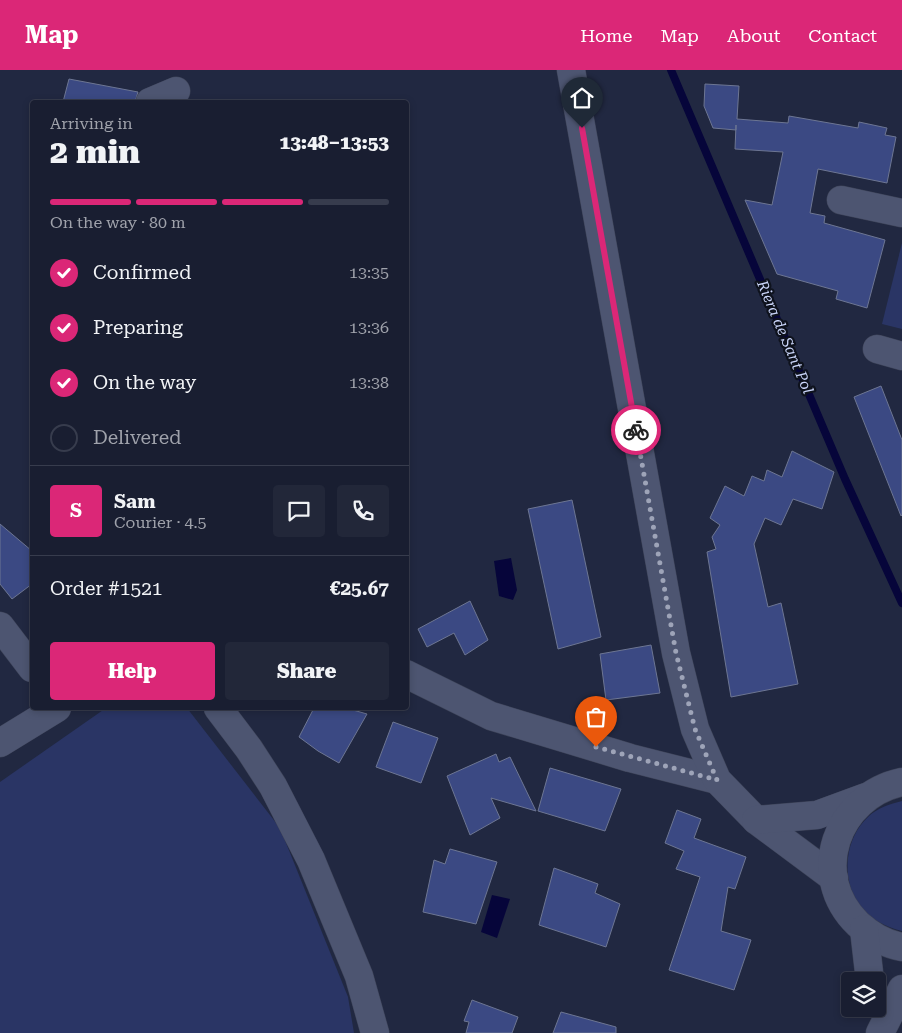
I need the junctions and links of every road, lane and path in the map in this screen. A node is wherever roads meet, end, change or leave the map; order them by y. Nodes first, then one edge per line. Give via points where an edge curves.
1 (572, 70) edge
2 (176, 90) dead end
3 (154, 100) edge
4 (841, 200) dead end
5 (902, 213) edge
6 (0, 626) edge
7 (30, 665) edge
8 (409, 675) edge
9 (54, 710) edge
10 (220, 710) edge
11 (0, 743) edge
12 (717, 780) junction
13 (902, 782) edge
14 (866, 797) junction
15 (756, 820) junction
16 (834, 878) junction
17 (864, 929) junction
18 (902, 947) edge
19 (869, 972) edge
20 (902, 989) edge
21 (873, 1017) edge
22 (375, 1033) edge
23 (874, 1033) edge
24 (880, 1033) edge

1 - 12 street via 676,653 695,729
2 - 3 street
4 - 5 street
6 - 7 street
8 - 12 street via 491,716 630,758
9 - 11 street
10 - 22 street via 273,786 311,860 359,976
12 - 15 street
13 - 14 street
14 - 15 street via 817,815
14 - 16 street via 850,813 838,833 833,855
15 - 16 street
16 - 17 street via 844,907
17 - 18 street
17 - 19 street
20 - 24 street
21 - 23 street

